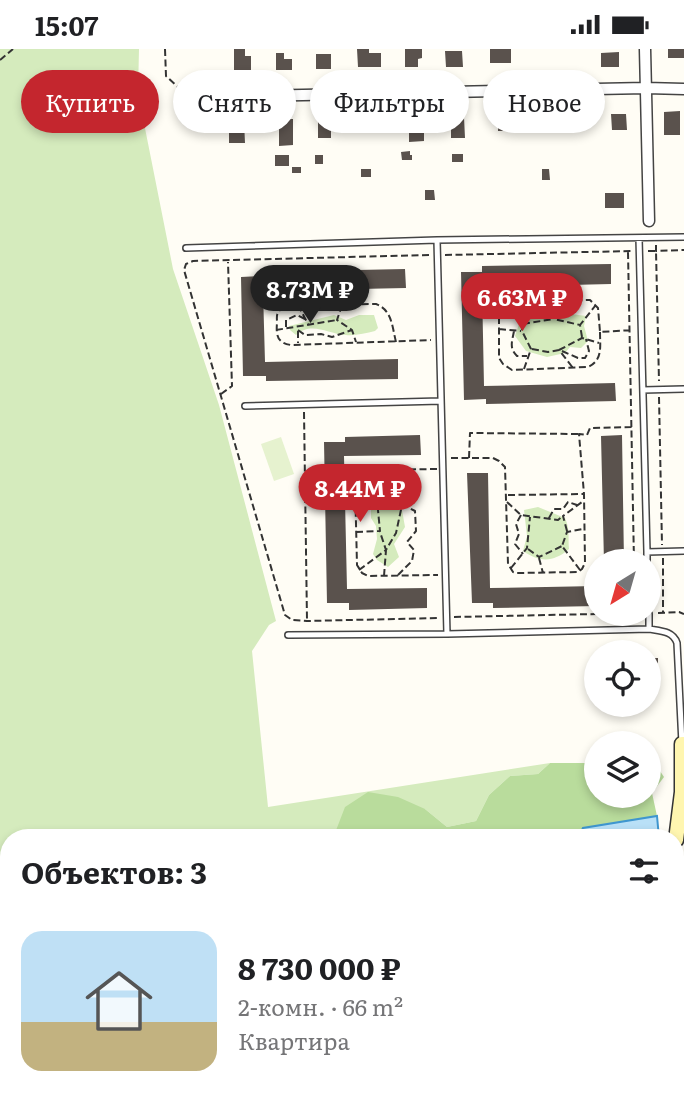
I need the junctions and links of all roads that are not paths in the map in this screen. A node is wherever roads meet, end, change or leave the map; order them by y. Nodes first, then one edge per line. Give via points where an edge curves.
1 (645, 49) edge
2 (646, 88) junction
3 (684, 89) edge
4 (296, 95) edge
5 (649, 221) dead end
6 (684, 237) edge
7 (639, 238) junction
8 (437, 240) junction
9 (186, 247) dead end
10 (684, 389) edge
11 (643, 390) junction
12 (441, 401) junction
13 (245, 405) dead end
14 (647, 549) edge
15 (662, 551) edge
16 (684, 551) edge
17 (649, 629) joint
18 (447, 634) junction
19 (288, 635) dead end
20 (683, 744) edge
21 (677, 829) edge

1 - 2 street
2 - 3 street
2 - 4 street
2 - 5 street
6 - 7 lane
7 - 8 lane
7 - 11 lane
8 - 9 lane
8 - 12 lane
10 - 11 lane
11 - 14 lane
12 - 13 lane
12 - 18 lane
15 - 16 lane
17 - 18 lane
17 - 20 lane via 672,634 677,643
18 - 19 lane
20 - 21 street

